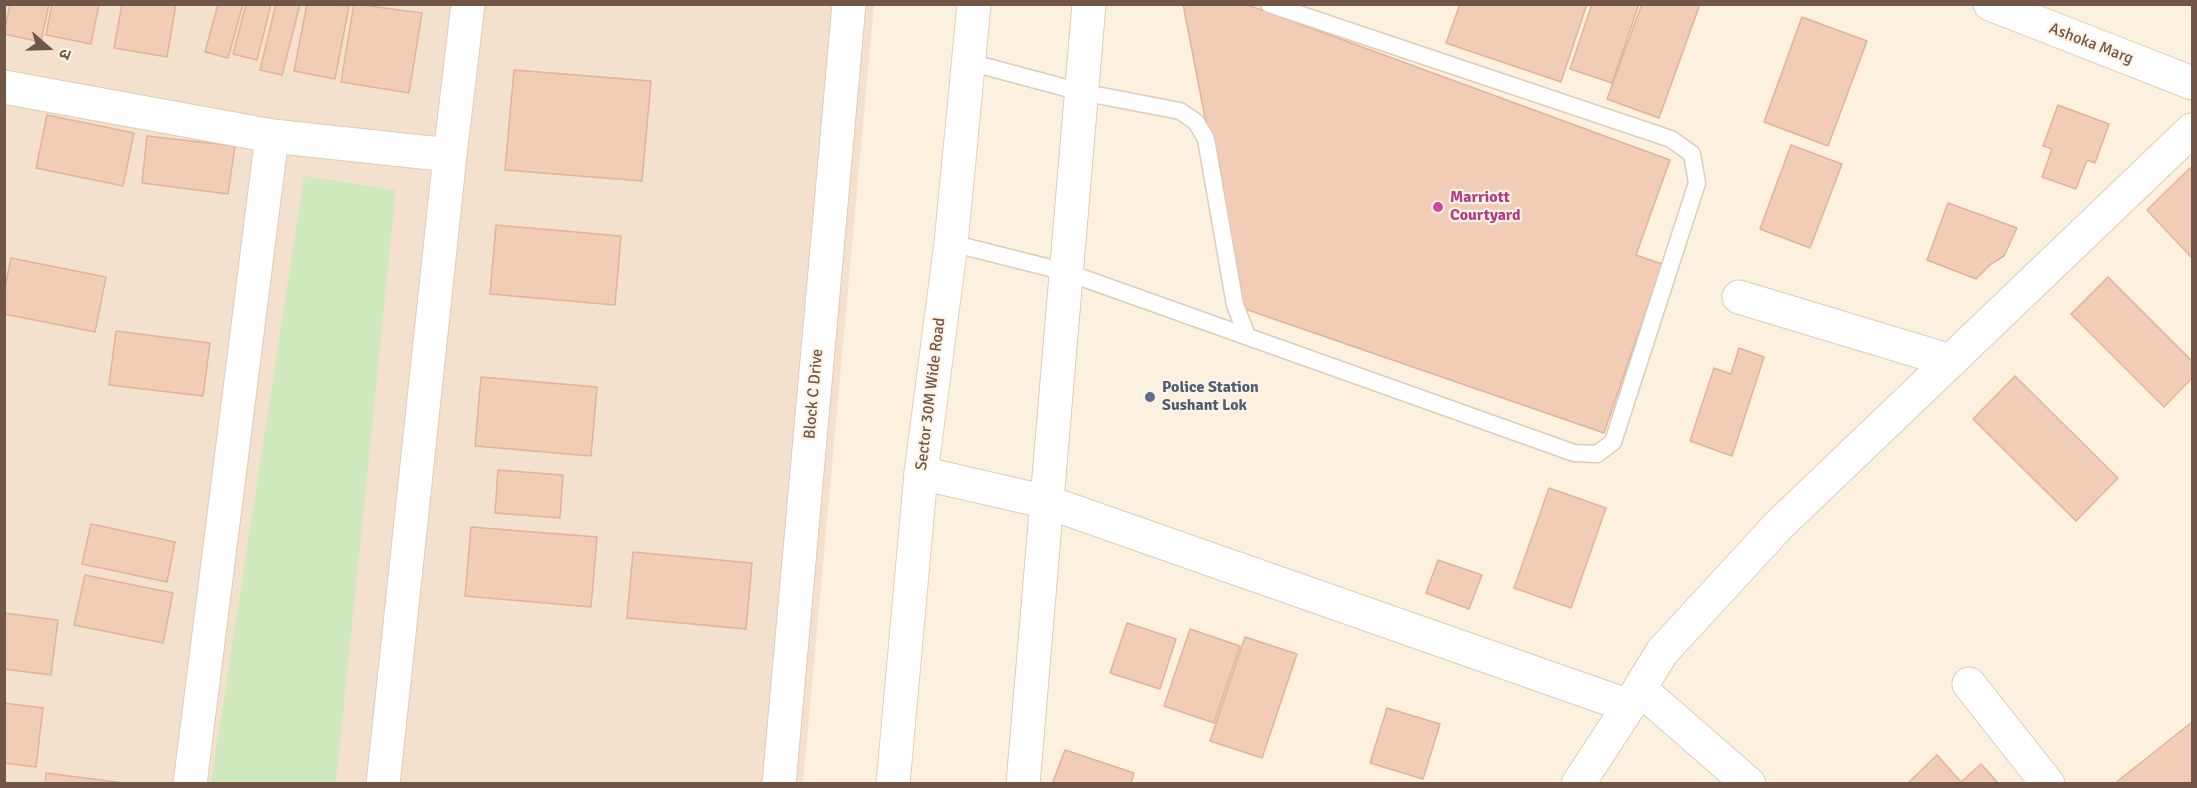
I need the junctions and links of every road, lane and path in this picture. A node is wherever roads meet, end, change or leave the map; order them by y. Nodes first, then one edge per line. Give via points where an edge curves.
1 (468, 4) edge
2 (849, 4) edge
3 (974, 4) edge
4 (1089, 4) edge
5 (1269, 4) edge
6 (1990, 4) edge
7 (969, 62) junction
8 (2193, 83) edge
9 (1081, 92) junction
10 (6, 95) edge
11 (2193, 130) edge
12 (272, 136) junction
13 (450, 155) junction
14 (951, 243) junction
15 (1066, 272) junction
16 (1739, 297) dead end
17 (1247, 336) junction
18 (1951, 361) junction
19 (921, 473) junction
20 (1047, 502) junction
21 (1969, 684) dead end
22 (1634, 698) junction
23 (190, 783) edge
24 (383, 783) edge
25 (779, 783) edge
26 (892, 783) edge
27 (1023, 783) edge
28 (1578, 783) edge
29 (1749, 783) edge
30 (2048, 783) edge

1 - 13 street
2 - 25 street, Block C Drive
3 - 7 street, Sector 30M Wide Road
4 - 9 street
5 - 17 lane via 1671,140 1692,154 1697,183 1612,442 1597,454 1574,453
6 - 8 street, Ashoka Marg
7 - 9 lane
7 - 14 street, Sector 30M Wide Road
9 - 15 street
9 - 17 lane via 1180,111 1196,122 1206,139 1235,305
10 - 12 street
11 - 18 street
12 - 13 street
12 - 23 street
13 - 24 street
14 - 15 lane
14 - 19 street, Sector 30M Wide Road
15 - 17 lane
15 - 20 street
16 - 18 street
18 - 22 street via 1779,525 1662,652
19 - 20 street
19 - 26 street, Sector 30M Wide Road
20 - 22 street
20 - 27 street
21 - 30 street
22 - 28 street
22 - 29 street

